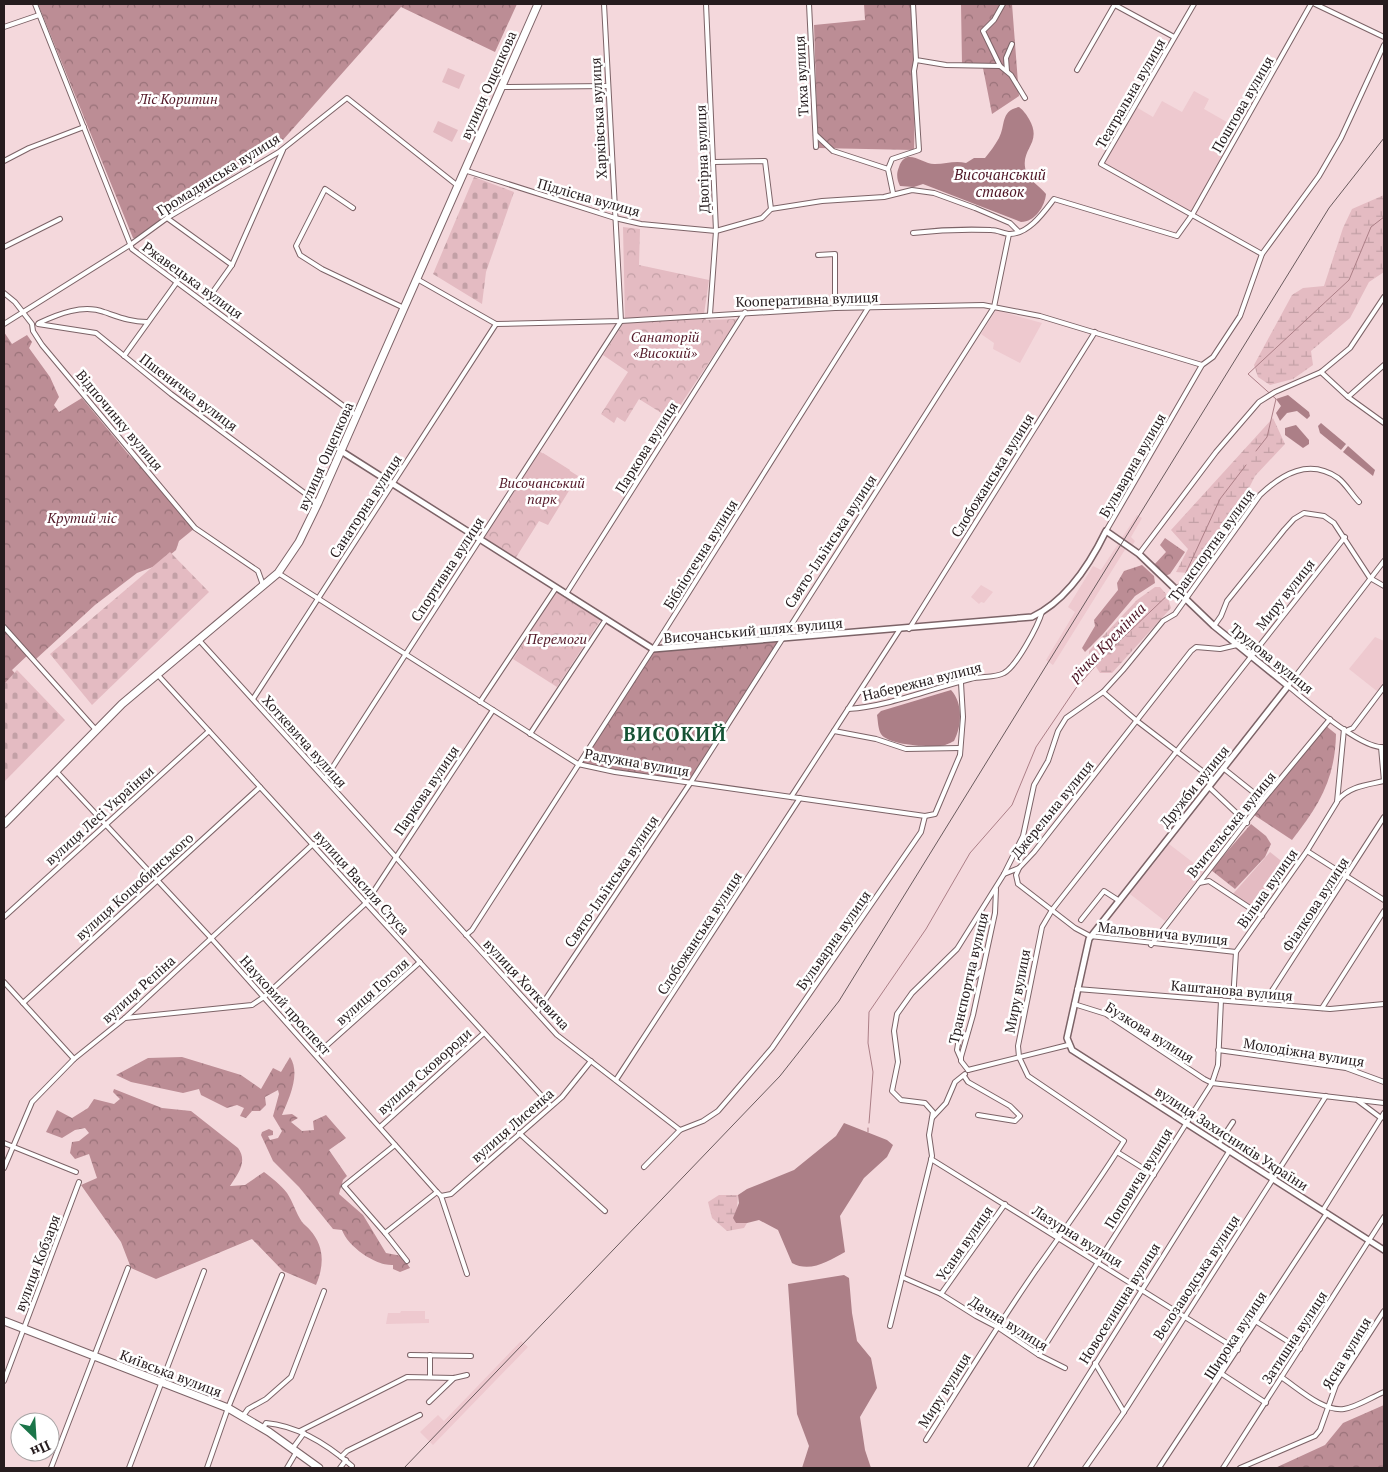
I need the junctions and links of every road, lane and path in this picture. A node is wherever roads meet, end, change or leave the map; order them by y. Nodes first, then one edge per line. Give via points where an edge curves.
1 (35, 4) edge
2 (538, 4) edge
3 (604, 4) edge
4 (706, 4) edge
5 (809, 4) edge
6 (913, 4) edge
7 (1003, 4) edge
8 (1115, 4) edge
9 (1194, 4) edge
10 (1311, 4) edge
11 (1315, 4) edge
12 (39, 15) junction
13 (4, 27) edge
14 (1174, 37) junction
15 (1384, 37) edge
16 (1012, 44) dead end
17 (1384, 45) edge
18 (916, 60) junction
19 (1000, 66) junction
20 (1077, 70) dead end
21 (1007, 71) junction
22 (608, 86) junction
23 (501, 87) junction
24 (1024, 98) dead end
25 (84, 127) junction
26 (816, 135) junction
27 (816, 147) dead end
28 (284, 148) junction
29 (4, 161) edge
30 (714, 162) junction
31 (888, 169) junction
32 (464, 170) junction
33 (458, 186) junction
34 (894, 193) junction
35 (353, 208) dead end
36 (771, 209) junction
37 (1192, 215) junction
38 (167, 218) junction
39 (615, 218) junction
40 (60, 219) dead end
41 (716, 231) junction
42 (1018, 231) junction
43 (913, 233) dead end
44 (1009, 234) junction
45 (130, 245) junction
46 (4, 247) edge
47 (1262, 254) junction
48 (818, 256) dead end
49 (232, 265) junction
50 (417, 279) junction
51 (177, 282) junction
52 (4, 293) edge
53 (1384, 297) edge
54 (205, 302) junction
55 (994, 306) junction
56 (404, 308) junction
57 (835, 308) junction
58 (868, 308) junction
59 (22, 312) junction
60 (745, 312) junction
61 (710, 314) junction
62 (621, 321) junction
63 (147, 322) junction
64 (4, 324) edge
65 (32, 324) junction
66 (38, 324) junction
67 (496, 324) junction
68 (1095, 332) junction
69 (124, 356) junction
70 (1202, 365) junction
71 (1384, 365) edge
72 (1321, 372) junction
73 (1348, 397) junction
74 (357, 416) junction
75 (1384, 423) edge
76 (341, 452) junction
77 (392, 484) junction
78 (1359, 502) dead end
79 (318, 503) junction
80 (1106, 531) junction
81 (1345, 537) junction
82 (480, 540) junction
83 (1139, 554) junction
84 (1384, 561) edge
85 (278, 573) junction
86 (1370, 578) junction
87 (1384, 586) edge
88 (264, 587) junction
89 (556, 588) junction
90 (566, 594) junction
91 (1184, 598) junction
92 (318, 599) junction
93 (1042, 612) junction
94 (606, 619) junction
95 (1214, 626) junction
96 (4, 627) edge
97 (900, 629) junction
98 (909, 629) junction
99 (198, 639) junction
100 (780, 639) junction
101 (1237, 645) junction
102 (653, 650) junction
103 (405, 654) junction
104 (1250, 656) junction
105 (157, 674) junction
106 (1002, 674) joint
107 (961, 682) junction
108 (1288, 686) junction
109 (1384, 687) edge
110 (1103, 692) junction
111 (253, 699) junction
112 (480, 702) junction
113 (848, 709) junction
114 (493, 710) junction
115 (1330, 719) junction
116 (1137, 721) junction
117 (1346, 729) junction
118 (96, 730) junction
119 (209, 731) junction
120 (834, 731) junction
121 (530, 734) junction
122 (1383, 747) edge
123 (960, 748) junction
124 (1176, 751) junction
125 (578, 764) junction
126 (1223, 768) junction
127 (56, 771) junction
128 (325, 779) junction
129 (1214, 780) junction
130 (1384, 781) edge
131 (691, 782) junction
132 (260, 787) junction
133 (1209, 787) junction
134 (791, 797) junction
135 (800, 798) junction
136 (1263, 800) junction
137 (1337, 802) junction
138 (924, 816) junction
139 (1384, 817) edge
140 (1247, 823) junction
141 (4, 824) edge
142 (106, 824) junction
143 (313, 844) junction
144 (1306, 851) junction
145 (395, 857) junction
146 (1019, 868) junction
147 (1004, 874) junction
148 (1346, 875) junction
149 (157, 879) junction
150 (1199, 883) junction
151 (996, 887) junction
152 (1118, 900) junction
153 (1384, 900) edge
154 (366, 903) junction
155 (1052, 910) junction
156 (1384, 911) edge
157 (1262, 916) junction
158 (4, 917) edge
159 (1081, 920) dead end
160 (466, 935) junction
161 (1090, 936) junction
162 (211, 938) junction
163 (1151, 945) junction
164 (1236, 952) junction
165 (420, 962) junction
166 (981, 971) junction
167 (4, 983) edge
168 (1077, 989) junction
169 (264, 997) junction
170 (1221, 1000) junction
171 (1233, 1001) junction
172 (23, 1003) junction
173 (1074, 1004) junction
174 (1264, 1004) junction
175 (1384, 1004) edge
176 (1322, 1008) junction
177 (536, 1012) junction
178 (125, 1018) junction
179 (484, 1033) junction
180 (1068, 1045) junction
181 (1218, 1050) junction
182 (316, 1056) junction
183 (1019, 1057) junction
184 (74, 1059) junction
185 (961, 1059) junction
186 (591, 1061) junction
187 (968, 1070) junction
188 (964, 1076) junction
189 (616, 1080) junction
190 (1384, 1082) edge
191 (1212, 1083) junction
192 (1326, 1096) junction
193 (1357, 1100) junction
194 (1384, 1102) edge
195 (551, 1106) junction
196 (1384, 1113) edge
197 (978, 1115) dead end
198 (932, 1118) junction
199 (1382, 1118) junction
200 (1233, 1122) dead end
201 (1187, 1123) junction
202 (380, 1127) junction
203 (680, 1130) junction
204 (519, 1133) junction
205 (4, 1143) edge
206 (1219, 1143) junction
207 (396, 1145) junction
208 (12, 1146) junction
209 (1230, 1150) junction
210 (1117, 1152) junction
211 (931, 1159) junction
212 (644, 1167) dead end
213 (4, 1168) edge
214 (76, 1172) dead end
215 (1154, 1175) junction
216 (1273, 1178) junction
217 (79, 1182) dead end
218 (437, 1192) junction
219 (441, 1196) junction
220 (1006, 1204) junction
221 (605, 1211) dead end
222 (1325, 1212) junction
223 (1384, 1217) edge
224 (385, 1233) junction
225 (1061, 1238) junction
226 (1369, 1240) junction
227 (1384, 1250) edge
228 (407, 1261) dead end
229 (1098, 1262) junction
230 (128, 1268) dead end
231 (204, 1271) dead end
232 (467, 1274) dead end
233 (282, 1275) dead end
234 (902, 1277) junction
235 (1141, 1288) junction
236 (324, 1291) dead end
237 (941, 1294) junction
238 (1384, 1311) edge
239 (1185, 1315) junction
240 (4, 1321) edge
241 (1257, 1322) junction
242 (890, 1326) dead end
243 (999, 1328) junction
244 (24, 1329) junction
245 (1300, 1348) junction
246 (1238, 1350) junction
247 (410, 1355) dead end
248 (430, 1355) junction
249 (94, 1356) junction
250 (471, 1356) dead end
251 (1039, 1356) junction
252 (1095, 1363) junction
253 (1065, 1368) dead end
254 (1222, 1374) junction
255 (468, 1375) dead end
256 (430, 1377) junction
257 (1281, 1377) junction
258 (454, 1378) junction
259 (4, 1380) edge
260 (162, 1382) junction
261 (1384, 1392) edge
262 (429, 1402) dead end
263 (1266, 1403) junction
264 (1328, 1407) junction
265 (228, 1408) junction
266 (1124, 1412) junction
267 (420, 1415) dead end
268 (243, 1416) junction
269 (263, 1428) junction
270 (302, 1432) junction
271 (926, 1440) dead end
272 (295, 1450) junction
273 (342, 1457) junction
274 (346, 1460) junction
275 (352, 1466) dead end
276 (51, 1468) edge
277 (129, 1468) edge
278 (207, 1468) edge
279 (287, 1468) edge
280 (319, 1468) edge
281 (340, 1468) edge
282 (1030, 1468) edge
283 (1085, 1468) edge
284 (1159, 1468) edge
285 (1223, 1468) edge
286 (1240, 1468) edge

1 - 12 street, Ржавецька вулиця
2 - 23 highway, вулиця Ощепкова
3 - 22 street, Харківська вулиця
4 - 30 street, Двогірна вулиця
5 - 26 street, Тиха вулиця
6 - 18 street
7 - 19 street via 983,31
8 - 14 street
8 - 20 street
9 - 14 street, Театральна вулиця
10 - 37 street, Поштова вулиця
11 - 15 street
12 - 13 street
12 - 25 street, Ржавецька вулиця
14 - 37 street, Театральна вулиця via 1101,164
16 - 21 street via 1006,58
17 - 47 street, Бульварна вулиця via 1342,138 1319,176
18 - 19 street via 946,65
18 - 31 street via 920,150 892,159
19 - 21 street
21 - 24 street
22 - 23 street
22 - 39 street, Харківська вулиця
23 - 32 highway, вулиця Ощепкова
25 - 29 street
25 - 45 street, Ржавецька вулиця
26 - 27 street, Тиха вулиця
26 - 31 street via 833,151
28 - 33 street, Громадянська вулиця via 347,98
28 - 38 street, Громадянська вулиця
28 - 49 street
30 - 36 street via 765,161
30 - 41 street, Двогірна вулиця
31 - 34 street
32 - 33 highway, вулиця Ощепкова
32 - 39 street, Підлісна вулиця
33 - 50 highway, вулиця Ощепкова
34 - 36 street, Підлісна вулиця via 884,197 822,201
34 - 42 street, Підлісна вулиця via 912,190 934,193 1002,218
35 - 56 street via 325,189 296,246 300,254 322,269
36 - 41 street, Підлісна вулиця via 762,218
37 - 42 street, Поштова вулиця via 1177,236 1054,199 1041,217
37 - 47 street, Театральна вулиця
38 - 45 street, Громадянська вулиця
38 - 49 street
39 - 41 street, Підлісна вулиця via 642,224
39 - 62 street, Харківська вулиця
40 - 46 street
41 - 61 street, Двогірна вулиця
42 - 44 street
43 - 44 street via 992,230
44 - 55 street
45 - 51 street, Ржавецька вулиця
45 - 59 street, Громадянська вулиця
47 - 70 street, Бульварна вулиця via 1240,316 1213,357
48 - 57 street via 835,254
49 - 54 street
50 - 56 highway, вулиця Ощепкова
50 - 67 street
51 - 54 street, Ржавецька вулиця
51 - 63 street
52 - 59 street
53 - 72 street via 1350,348
54 - 74 street, Ржавецька вулиця
55 - 58 street, Кооперативна вулиця
55 - 68 street, Кооперативна вулиця
55 - 100 street, Свято-Ільїнська вулиця
56 - 74 highway, вулиця Ощепкова
57 - 58 street, Кооперативна вулиця
57 - 60 street, Кооперативна вулиця
58 - 102 street, Бібліотечна вулиця
59 - 64 street, Громадянська вулиця
59 - 65 street
60 - 61 street, Кооперативна вулиця
60 - 90 street, Паркова вулиця
61 - 62 street, Кооперативна вулиця
62 - 67 street, Кооперативна вулиця
62 - 82 street, Спортивна вулиця
63 - 66 street via 120,319 90,309 65,312
63 - 69 street
65 - 66 street, Пшеничка вулиця
65 - 88 street, Відпочинку вулиця via 42,345 195,528 258,572
66 - 69 street, Пшеничка вулиця via 96,333
67 - 77 street, Санаторна вулиця
68 - 70 street, Кооперативна вулиця
68 - 98 street, Слобожанська вулиця
69 - 79 street, Пшеничка вулиця
70 - 80 street, Бульварна вулиця
71 - 73 street
72 - 73 street
72 - 83 street via 1271,394 1250,412
73 - 75 street
74 - 76 highway, вулиця Ощепкова
76 - 77 street, Височанський шлях вулиця
76 - 79 highway, вулиця Ощепкова
77 - 82 street, Височанський шлях вулиця
77 - 92 street, Санаторна вулиця
78 - 91 street, Транспортна вулиця via 1339,479 1327,472 1303,469 1287,474 1260,495
79 - 85 highway, вулиця Ощепкова via 299,542
80 - 83 street, Трудова вулиця
80 - 93 street, Бульварна вулиця via 1080,574 1061,597
81 - 86 street
81 - 95 street via 1324,516 1304,513 1294,519 1227,601
81 - 104 street, Миру вулиця
82 - 89 street, Височанський шлях вулиця
82 - 103 street, Спортивна вулиця
83 - 91 street, Трудова вулиця
84 - 86 street, Дружби вулиця
85 - 88 highway, вулиця Ощепкова
85 - 92 street, Радужна вулиця
86 - 87 street
86 - 108 street, Дружби вулиця
88 - 99 highway, вулиця Ощепкова
89 - 90 street, Височанський шлях вулиця
89 - 112 street
90 - 94 street, Височанський шлях вулиця
91 - 95 street, Трудова вулиця
91 - 110 street, Транспортна вулиця via 1175,614 1163,621
92 - 103 street, Радужна вулиця
92 - 111 street, Санаторна вулиця
93 - 98 street, Височанський шлях вулиця via 1019,620
93 - 106 street, Бульварна вулиця via 1039,623 1011,666
94 - 102 street, Височанський шлях вулиця
94 - 121 street
95 - 101 street, Трудова вулиця
96 - 118 street
97 - 98 street, Височанський шлях вулиця
97 - 100 street, Височанський шлях вулиця
97 - 113 street
99 - 105 highway, вулиця Ощепкова
99 - 111 street, Хоткевича вулиця
100 - 102 street, Височанський шлях вулиця
100 - 131 street, Свято-Ільїнська вулиця
101 - 104 street, Трудова вулиця
101 - 116 street, Джерельна вулиця via 1220,649 1196,647
102 - 125 street, Бібліотечна вулиця
103 - 112 street, Радужна вулиця
103 - 128 street, Спортивна вулиця
104 - 108 street, Трудова вулиця
104 - 124 street, Миру вулиця
105 - 118 highway, вулиця Ощепкова
105 - 119 street, вулиця Василя Стуса
106 - 107 street, Набережна вулиця
107 - 113 street, Набережна вулиця via 879,705
107 - 123 street, Бульварна вулиця via 963,717
108 - 115 street, Трудова вулиця
108 - 126 street, Дружби вулиця
109 - 117 street via 1353,728
110 - 116 street
110 - 147 street, Транспортна вулиця via 1066,718 1058,731 1048,761 1034,785 1023,836
111 - 128 street, Хоткевича вулиця
112 - 114 street, Радужна вулиця
113 - 120 street
114 - 121 street, Радужна вулиця
114 - 145 street, Паркова вулиця
115 - 117 street, Трудова вулиця
115 - 136 street, Вчительська вулиця
116 - 124 street
116 - 146 street, Джерельна вулиця
117 - 122 street, Трудова вулиця via 1374,746
117 - 137 street, Вільна вулиця
118 - 127 highway, вулиця Ощепкова
119 - 132 street, вулиця Василя Стуса
119 - 142 street, вулиця Лесі Українки
120 - 123 street via 906,749
120 - 134 street
121 - 125 street, Радужна вулиця
122 - 130 street
123 - 138 street, Бульварна вулиця via 935,814
124 - 129 street
124 - 155 street, Миру вулиця
125 - 131 street, Радужна вулиця
125 - 160 street, Бібліотечна вулиця
126 - 129 street, Дружби вулиця
126 - 136 street
127 - 141 highway, вулиця Ощепкова
127 - 142 street, Науковий проспект
128 - 145 street, Хоткевича вулиця
129 - 133 street, Дружби вулиця
130 - 137 street via 1356,787 1343,794
131 - 134 street, Радужна вулиця
131 - 177 street, Свято-Ільїнська вулиця
132 - 143 street, вулиця Василя Стуса
132 - 149 street, вулиця Коцюбинського
133 - 140 street
133 - 152 street, Дружби вулиця
134 - 135 street, Радужна вулиця
135 - 138 street, Радужна вулиця
135 - 189 street, Слобожанська вулиця
136 - 140 street, Вчительська вулиця
137 - 144 street, Вільна вулиця
138 - 203 street, Бульварна вулиця via 920,832 772,1048 718,1111
139 - 148 street, Фіалкова вулиця
140 - 150 street, Вчительська вулиця
142 - 149 street, Науковий проспект
142 - 158 street, вулиця Лесі Українки
143 - 154 street, вулиця Василя Стуса
143 - 162 street, вулиця Рєпіна
144 - 148 street
144 - 157 street, Вільна вулиця
145 - 154 street, Паркова вулиця
145 - 160 street, вулиця Хоткевича
146 - 147 street, Джерельна вулиця
146 - 155 street, Мальовнича вулиця via 1016,881
147 - 151 street, Джерельна вулиця
148 - 153 street
148 - 174 street, Фіалкова вулиця
149 - 162 street, Науковий проспект
149 - 172 street, вулиця Коцюбинського
150 - 157 street via 1209,881
150 - 163 street, Вчительська вулиця
151 - 166 street, Транспортна вулиця via 995,913
151 - 198 street, Джерельна вулиця via 957,949 912,993 897,1014 894,1031 898,1062 892,1091 897,1098 928,1105 933,1112
152 - 159 street via 1104,891
152 - 161 street, Дружби вулиця
154 - 165 street, вулиця Василя Стуса
154 - 169 street, Паркова вулиця
155 - 161 street, Мальовнича вулиця
155 - 183 street, Миру вулиця via 1037,944 1018,1046
156 - 176 street
157 - 164 street, Вільна вулиця
160 - 177 street, вулиця Хоткевича
161 - 163 street, Мальовнича вулиця
161 - 168 street, Дружби вулиця
162 - 169 street, Науковий проспект
162 - 178 street, вулиця Рєпіна
163 - 164 street, Мальовнича вулиця
164 - 171 street
165 - 179 street, вулиця Василя Стуса
165 - 182 street, вулиця Гоголя
166 - 185 street, Транспортна вулиця
166 - 185 street via 967,991 956,1050
167 - 172 street
168 - 170 street, Каштанова вулиця
168 - 173 street, Дружби вулиця
169 - 178 street via 252,1005
169 - 182 street, Науковий проспект
170 - 171 street, Каштанова вулиця
170 - 181 street, Поповича вулиця
171 - 174 street, Каштанова вулиця
172 - 184 street
173 - 180 street, Дружби вулиця
173 - 191 street, Бузкова вулиця via 1106,1014
174 - 176 street, Каштанова вулиця
175 - 176 street, Каштанова вулиця
177 - 186 street, вулиця Хоткевича via 557,1035
178 - 184 street, вулиця Рєпіна
179 - 195 street, вулиця Василя Стуса
179 - 202 street, вулиця Сковороди
180 - 183 street
180 - 201 street, вулиця Захисників України
181 - 190 street, Молодіжна вулиця via 1346,1068
181 - 191 street, Поповича вулиця via 1218,1065
182 - 202 street, Науковий проспект
183 - 187 street
183 - 210 street via 1028,1076 1124,1141
184 - 208 street, вулиця Рєпіна via 32,1102
185 - 187 street, Транспортна вулиця
186 - 189 street, вулиця Хоткевича
186 - 195 street, вулиця Лисенка
187 - 188 street
188 - 197 street via 968,1082 1010,1106 1020,1116 1013,1121
188 - 198 street via 955,1082 946,1103
189 - 203 street, вулиця Хоткевича
191 - 192 street
191 - 201 street, Поповича вулиця
192 - 193 street
192 - 216 street, Велозаводська вулиця
193 - 194 street
193 - 199 street
195 - 204 street, вулиця Лисенка
196 - 199 street, Широка вулиця
198 - 211 street via 929,1135
199 - 222 street, Широка вулиця
200 - 206 street
201 - 206 street, вулиця Захисників України
201 - 215 street, Поповича вулиця
202 - 207 street, Науковий проспект
203 - 212 street, Бульварна вулиця
204 - 219 street, вулиця Лисенка via 451,1194
204 - 221 street
205 - 208 street
206 - 209 street, вулиця Захисників України
207 - 218 street, Науковий проспект
207 - 224 street via 344,1186
208 - 213 street, вулиця Рєпіна
208 - 214 street
209 - 216 street, вулиця Захисників України
209 - 235 street, Новоселищна вулиця
210 - 215 street
210 - 225 street, Миру вулиця
211 - 220 street, Лазурна вулиця
211 - 234 street
215 - 229 street, Поповича вулиця
216 - 222 street, вулиця Захисників України
216 - 239 street, Велозаводська вулиця
217 - 244 street, вулиця Кобзаря
218 - 219 street, Науковий проспект
218 - 224 street
219 - 232 street, Науковий проспект
220 - 225 street, Лазурна вулиця
220 - 237 street, Усаня вулиця
222 - 226 street, вулиця Захисників України
222 - 241 street, Широка вулиця
223 - 226 street, Затишна вулиця
224 - 228 street
225 - 229 street, Лазурна вулиця
225 - 243 street, Миру вулиця
226 - 227 street, вулиця Захисників України
226 - 245 street, Затишна вулиця
229 - 235 street, Лазурна вулиця
229 - 251 street, Поповича вулиця
230 - 249 street
231 - 260 street
233 - 265 street
234 - 237 street
234 - 242 street
235 - 239 street, Лазурна вулиця
235 - 252 street, Новоселищна вулиця
236 - 268 street via 291,1376
237 - 243 street, Дачна вулиця
238 - 264 street, Ясна вулиця via 1336,1385
239 - 246 street, Лазурна вулиця
239 - 266 street, Велозаводська вулиця
240 - 244 highway, Київська вулиця
241 - 245 street
241 - 246 street, Широка вулиця
243 - 251 street, Дачна вулиця
243 - 271 street, Миру вулиця
244 - 249 highway, Київська вулиця
244 - 259 street, вулиця Кобзаря
245 - 257 street, Затишна вулиця
246 - 254 street, Широка вулиця
247 - 248 street
248 - 250 street
248 - 256 street
249 - 260 highway, Київська вулиця
249 - 276 street
251 - 253 street, Дачна вулиця
252 - 266 street
252 - 282 street, Новоселищна вулиця
254 - 263 street
254 - 284 street, Широка вулиця
255 - 258 street
256 - 258 street
256 - 270 street via 407,1377
257 - 263 street, Затишна вулиця
257 - 264 street
258 - 262 street
260 - 265 highway, Київська вулиця
260 - 277 street
261 - 264 street via 1346,1408
263 - 285 street, Затишна вулиця
264 - 286 street, Ясна вулиця via 1315,1436
265 - 268 highway, Київська вулиця
265 - 278 street
266 - 283 street, Велозаводська вулиця
267 - 273 street via 347,1451
268 - 269 highway, Київська вулиця
269 - 270 street via 266,1423 282,1424
269 - 272 highway, Київська вулиця
270 - 272 street
270 - 273 street
272 - 279 street
272 - 280 highway, Київська вулиця
273 - 274 street
274 - 275 street
274 - 281 street

